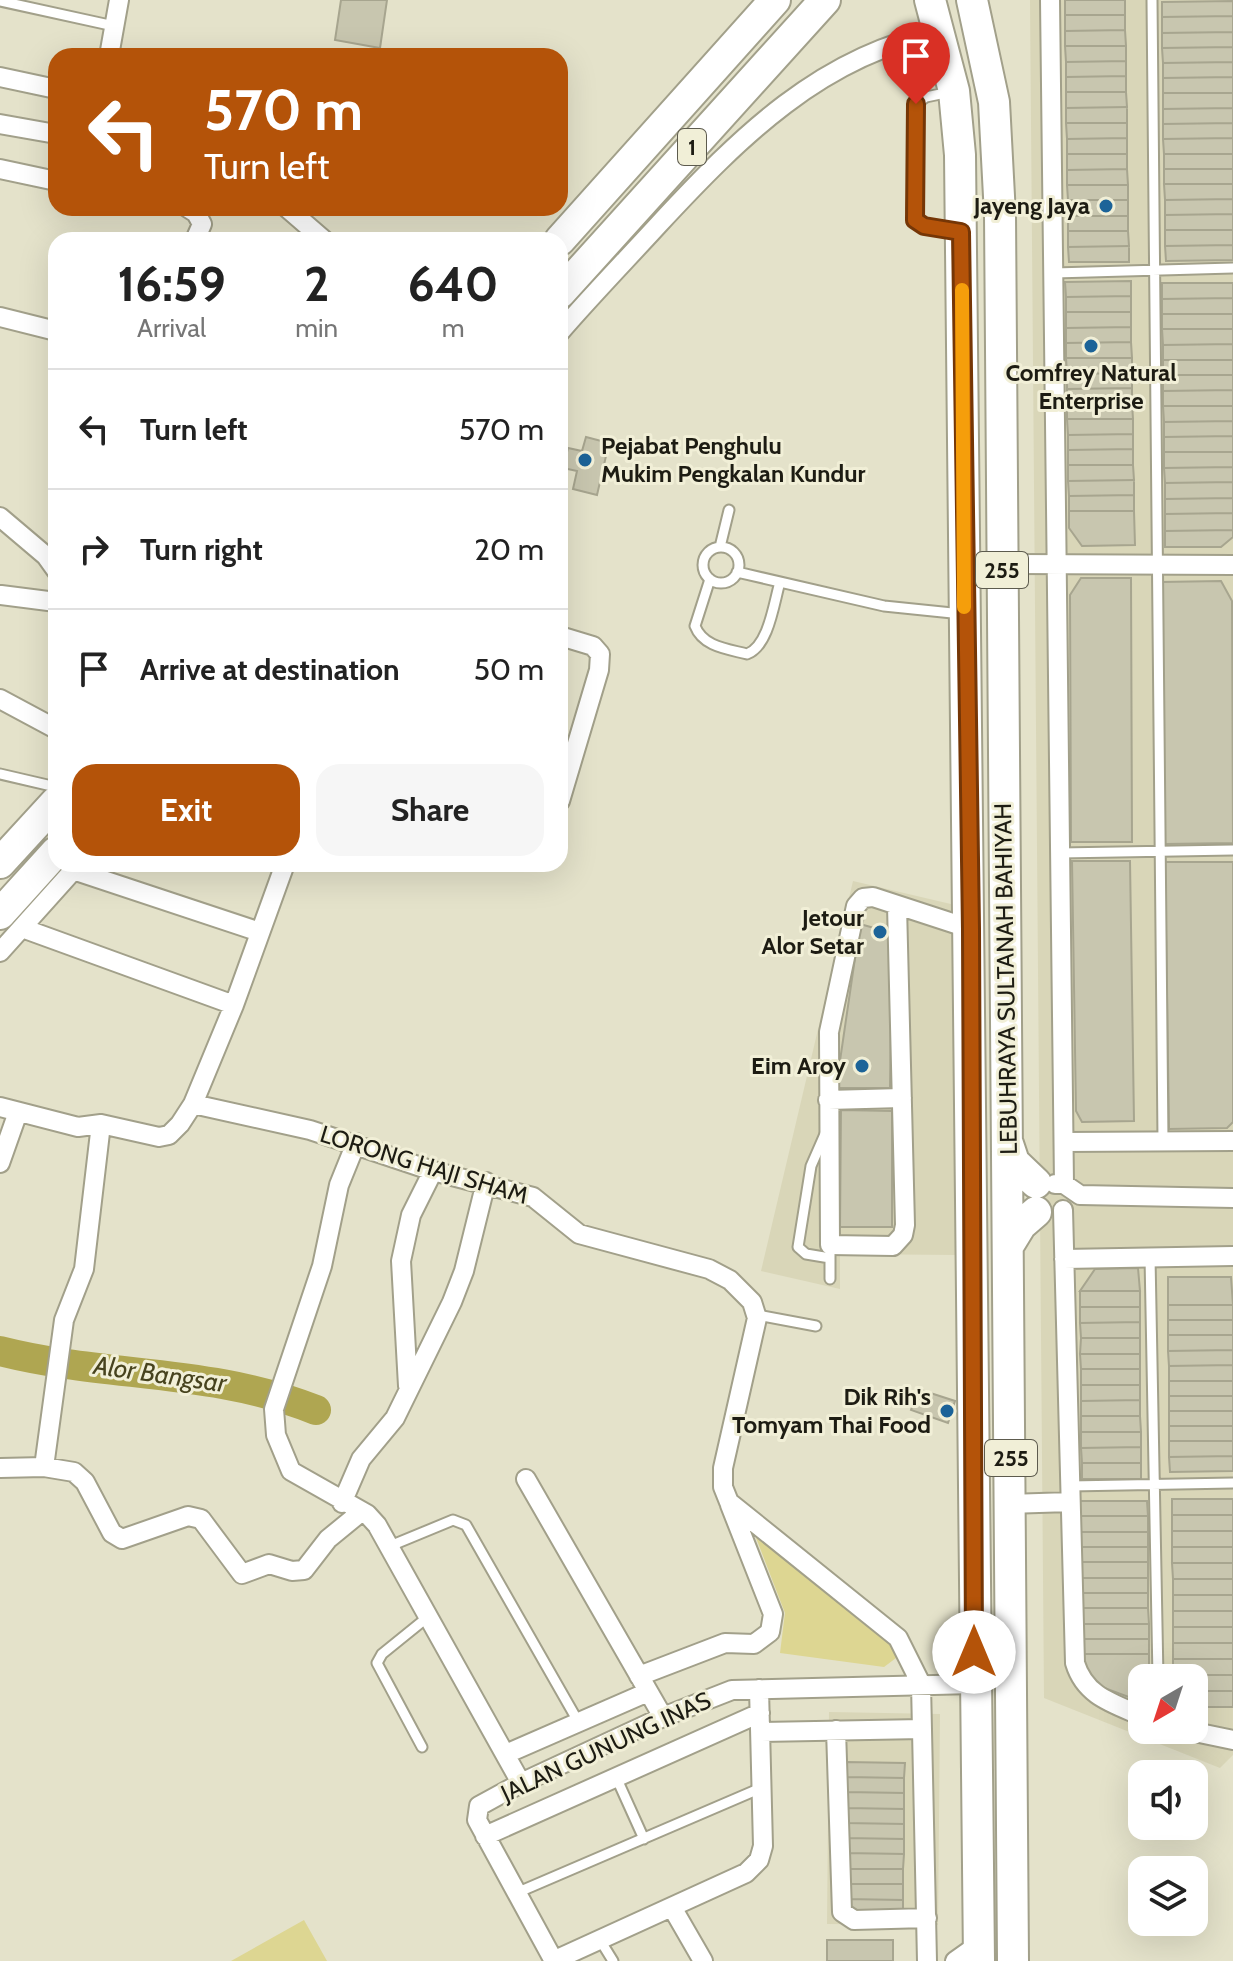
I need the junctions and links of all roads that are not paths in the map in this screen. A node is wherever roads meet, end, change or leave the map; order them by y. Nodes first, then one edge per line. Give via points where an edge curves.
1 (119, 0) edge
2 (775, 0) edge
3 (825, 0) edge
4 (930, 0) edge
5 (972, 0) edge
6 (1050, 0) edge
7 (1152, 0) edge
8 (0, 1) edge
9 (114, 26) junction
10 (941, 32) junction
11 (110, 48) edge
12 (0, 77) edge
13 (48, 87) edge
14 (954, 91) junction
15 (0, 124) edge
16 (48, 133) edge
17 (0, 169) edge
18 (48, 179) edge
19 (296, 216) edge
20 (315, 232) edge
21 (567, 232) edge
22 (961, 232) junction
23 (1233, 268) edge
24 (1153, 271) junction
25 (1054, 273) junction
26 (568, 284) edge
27 (0, 317) edge
28 (568, 323) edge
29 (48, 329) edge
30 (729, 510) dead end
31 (0, 517) edge
32 (720, 547) junction
33 (48, 559) edge
34 (1002, 564) junction
35 (1057, 565) junction
36 (1154, 565) junction
37 (1233, 565) edge
38 (737, 572) junction
39 (710, 579) junction
40 (780, 582) junction
41 (1, 595) edge
42 (48, 601) edge
43 (964, 615) junction
44 (568, 638) edge
45 (0, 699) edge
46 (48, 725) edge
47 (0, 774) edge
48 (568, 774) edge
49 (48, 785) edge
50 (48, 811) edge
51 (1233, 850) edge
52 (1158, 851) junction
53 (1060, 853) junction
54 (0, 863) edge
55 (59, 872) edge
56 (96, 872) edge
57 (282, 872) edge
58 (897, 906) junction
59 (11, 921) edge
60 (971, 929) junction
61 (260, 932) junction
62 (0, 952) edge
63 (234, 1005) junction
64 (902, 1098) junction
65 (828, 1100) junction
66 (193, 1104) junction
67 (9, 1110) edge
68 (101, 1124) junction
69 (828, 1127) junction
70 (1163, 1141) junction
71 (1233, 1141) edge
72 (1064, 1142) junction
73 (356, 1143) junction
74 (0, 1163) edge
75 (433, 1171) junction
76 (486, 1182) junction
77 (1233, 1198) edge
78 (972, 1199) junction
79 (1032, 1204) junction
80 (830, 1252) junction
81 (1150, 1256) junction
82 (1233, 1256) edge
83 (1064, 1259) junction
84 (830, 1279) dead end
85 (756, 1315) junction
86 (816, 1326) dead end
87 (408, 1386) junction
88 (44, 1467) junction
89 (0, 1468) edge
90 (526, 1479) dead end
91 (1154, 1483) junction
92 (1233, 1483) edge
93 (1070, 1494) junction
94 (729, 1502) junction
95 (342, 1503) junction
96 (1011, 1504) junction
97 (361, 1512) junction
98 (390, 1546) junction
99 (429, 1616) junction
100 (1158, 1664) edge
101 (644, 1684) junction
102 (921, 1684) junction
103 (974, 1684) junction
104 (759, 1689) junction
105 (1128, 1710) edge
106 (663, 1717) junction
107 (760, 1722) junction
108 (579, 1723) junction
109 (922, 1729) junction
110 (836, 1730) junction
111 (1208, 1735) edge
112 (1233, 1740) edge
113 (422, 1747) dead end
114 (506, 1754) junction
115 (615, 1776) junction
116 (521, 1783) junction
117 (761, 1788) junction
118 (485, 1836) junction
119 (644, 1839) junction
120 (514, 1894) junction
121 (673, 1909) junction
122 (927, 1918) junction
123 (600, 1940) junction
124 (971, 1955) edge
125 (1017, 1955) edge
126 (554, 1961) edge
127 (613, 1961) edge
128 (703, 1961) edge
129 (927, 1961) edge

1 - 9 street
2 - 21 main road, 1
3 - 26 main road, 1
4 - 10 main road, LEBUHRAYA SULTANAH BAHIYAH / 255
5 - 34 main road, LEBUHRAYA SULTANAH BAHIYAH / 255 via 994,102 1000,215
6 - 25 street
7 - 24 lane
8 - 9 lane
9 - 11 street
10 - 14 main road, LEBUHRAYA SULTANAH BAHIYAH / 255
10 - 28 street via 906,38 847,63 783,104 685,196
12 - 13 street
14 - 22 main road, LEBUHRAYA SULTANAH BAHIYAH / 255
14 - 22 lane via 916,104 912,209 924,226
15 - 16 street
17 - 18 street
19 - 20 street
22 - 43 main road, LEBUHRAYA SULTANAH BAHIYAH / 255
23 - 24 lane
24 - 25 lane
24 - 36 lane
25 - 35 street
27 - 29 street
30 - 32 lane
31 - 33 street
32 - 38 lane via 736,556
32 - 39 lane via 703,562
34 - 35 street
34 - 79 main road, LEBUHRAYA SULTANAH BAHIYAH / 255 via 1008,1142
35 - 36 street
35 - 53 street
36 - 37 street
36 - 52 lane
38 - 39 lane via 727,582
38 - 40 lane
39 - 40 lane via 695,626 698,633 713,645 747,654 763,638
40 - 43 lane via 884,606
41 - 42 street
43 - 60 main road, LEBUHRAYA SULTANAH BAHIYAH / 255
44 - 48 street via 593,646 600,654
45 - 46 street
47 - 49 lane
50 - 54 main road
51 - 52 lane
52 - 53 lane
52 - 70 lane
53 - 72 street
55 - 59 main road
56 - 61 street
57 - 61 street
58 - 60 street
58 - 64 street
58 - 65 street via 868,897 856,906 829,1032
59 - 62 street
59 - 63 street
60 - 78 main road, LEBUHRAYA SULTANAH BAHIYAH / 255
61 - 63 street
63 - 66 street
64 - 65 street
64 - 80 street via 903,1235 893,1246
65 - 69 street
66 - 68 street via 169,1135
66 - 73 street, LORONG HAJI SHAM
67 - 68 street via 78,1127
67 - 74 street
68 - 88 street via 84,1269 64,1320
69 - 80 street
69 - 80 lane via 811,1166 798,1247 806,1254
70 - 71 street
70 - 72 street
72 - 79 street
73 - 75 street, LORONG HAJI SHAM
73 - 95 street via 274,1409 276,1435 291,1471
75 - 76 street, LORONG HAJI SHAM
75 - 87 street via 411,1215 401,1261
76 - 85 street, LORONG HAJI SHAM via 540,1200 579,1234 709,1269 743,1291
76 - 87 street via 464,1271
77 - 79 street via 1080,1195
78 - 79 street
78 - 79 street
78 - 103 main road, LEBUHRAYA SULTANAH BAHIYAH / 255
79 - 83 street
79 - 96 main road, LEBUHRAYA SULTANAH BAHIYAH / 255
80 - 84 lane
81 - 82 street
81 - 83 street
81 - 91 lane
83 - 93 street
85 - 86 lane
85 - 94 street via 723,1468
87 - 95 street via 395,1418 361,1459
88 - 89 street
88 - 97 street via 74,1472 85,1482 112,1533 122,1539 188,1516 201,1519 242,1574 269,1564 304,1570 328,1539
90 - 101 street
91 - 92 lane
91 - 93 lane
91 - 100 lane
93 - 96 street
93 - 105 street via 1075,1663 1080,1681 1103,1700
94 - 101 street via 774,1622 765,1639 725,1643
94 - 102 street via 898,1638
95 - 97 street
96 - 125 main road, LEBUHRAYA SULTANAH BAHIYAH / 255
97 - 98 street
98 - 99 street
98 - 108 lane via 453,1520 466,1525
99 - 113 lane via 377,1663
99 - 114 street
101 - 106 street
101 - 108 street
102 - 103 street, JALAN GUNUNG INAS
102 - 104 street, JALAN GUNUNG INAS
102 - 109 street
103 - 124 main road, LEBUHRAYA SULTANAH BAHIYAH / 255
104 - 106 street, JALAN GUNUNG INAS via 732,1690
104 - 107 street
106 - 116 street, JALAN GUNUNG INAS
107 - 110 street
107 - 115 street
107 - 117 street
108 - 114 street
109 - 110 street
109 - 122 street
110 - 122 street via 842,1912 854,1920
111 - 112 street
114 - 116 street
115 - 118 street
115 - 119 lane
116 - 118 street, JALAN GUNUNG INAS via 479,1806 477,1820
117 - 119 lane
117 - 121 street via 759,1860 746,1873
118 - 120 street
119 - 120 lane
120 - 126 street
121 - 123 street
121 - 128 street
122 - 129 street
123 - 126 street
123 - 127 lane

